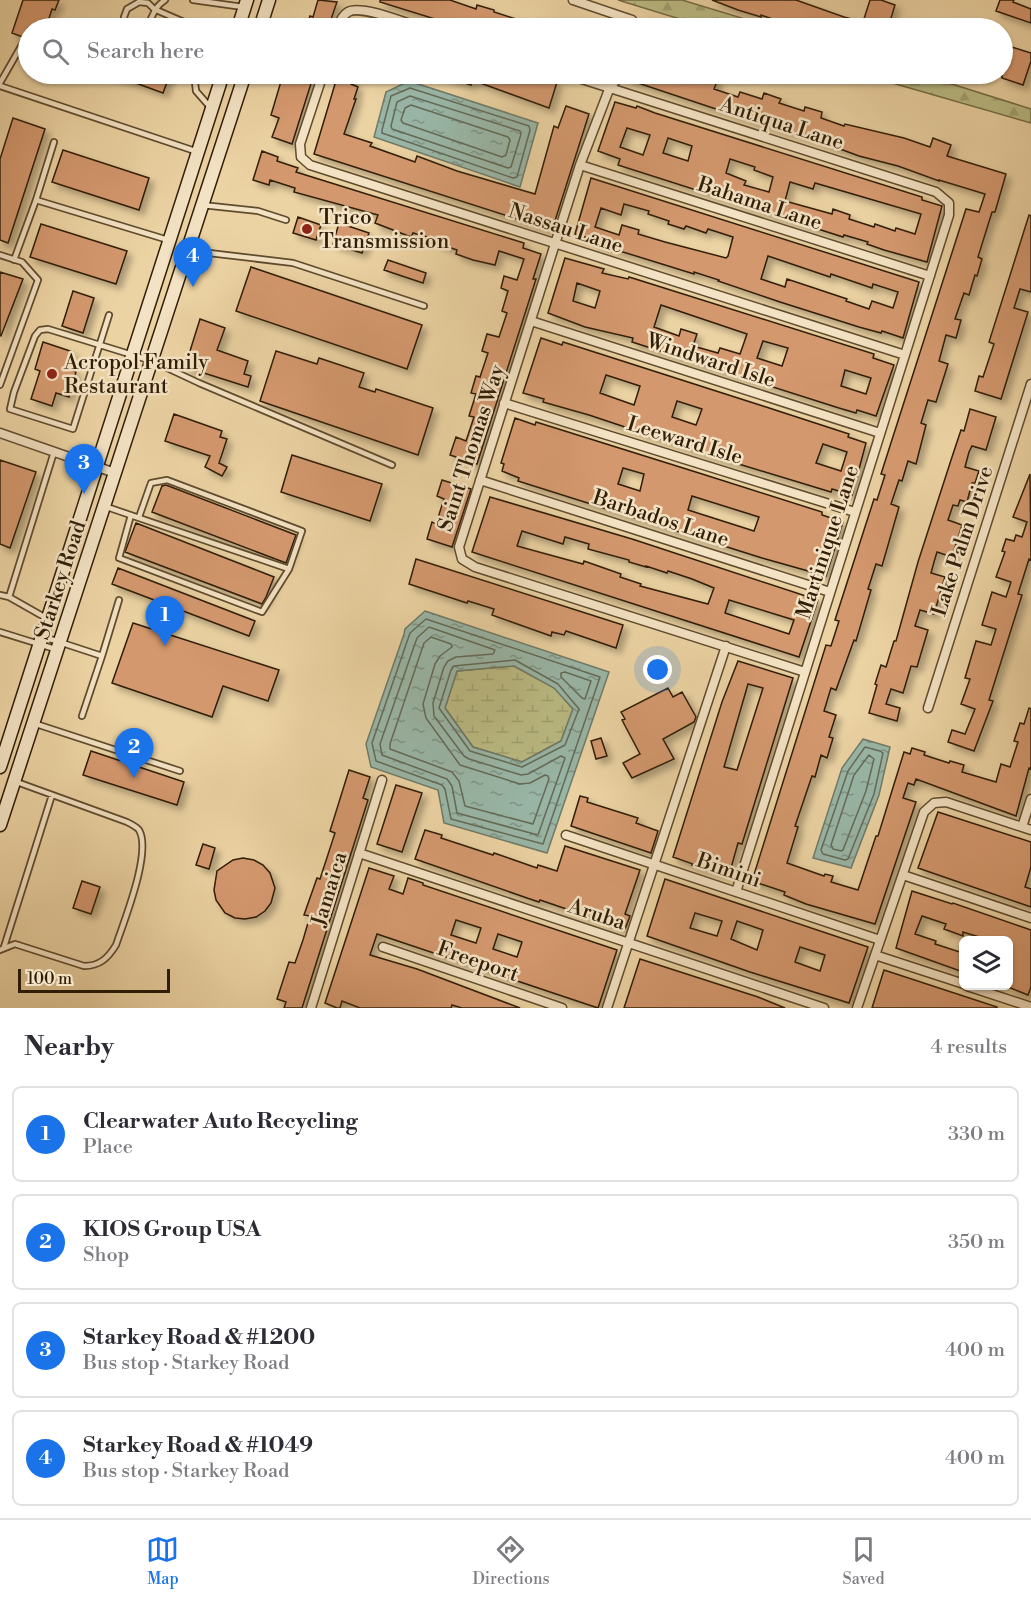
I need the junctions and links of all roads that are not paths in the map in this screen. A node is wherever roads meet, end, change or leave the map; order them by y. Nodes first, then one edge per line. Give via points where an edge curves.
1 (165, 0) edge
2 (193, 0) edge
3 (269, 0) edge
4 (573, 0) edge
5 (246, 4) edge
6 (154, 9) junction
7 (124, 18) edge
8 (152, 18) edge
9 (175, 18) edge
10 (263, 18) edge
11 (343, 18) edge
12 (390, 18) edge
13 (619, 18) edge
14 (18, 52) edge
15 (0, 84) edge
16 (195, 84) edge
17 (220, 84) edge
18 (242, 84) edge
19 (320, 84) edge
20 (600, 84) edge
21 (609, 84) edge
22 (613, 84) edge
23 (610, 87) junction
24 (212, 109) junction
25 (54, 142) dead end
26 (198, 152) junction
27 (580, 165) junction
28 (36, 200) junction
29 (949, 202) joint
30 (202, 205) junction
31 (286, 220) dead end
32 (169, 241) junction
33 (556, 243) junction
34 (189, 247) junction
35 (0, 255) edge
36 (14, 260) junction
37 (930, 276) junction
38 (424, 306) dead end
39 (109, 315) dead end
40 (531, 321) junction
41 (100, 344) junction
42 (132, 355) junction
43 (905, 355) junction
44 (152, 361) junction
45 (1031, 384) edge
46 (0, 385) edge
47 (504, 403) junction
48 (880, 432) junction
49 (0, 433) edge
50 (54, 452) junction
51 (392, 465) dead end
52 (96, 467) junction
53 (115, 473) junction
54 (480, 480) junction
55 (104, 506) junction
56 (855, 512) junction
57 (131, 514) junction
58 (140, 517) junction
59 (289, 569) junction
60 (830, 592) junction
61 (0, 595) edge
62 (9, 597) junction
63 (119, 600) dead end
64 (47, 619) junction
65 (0, 632) edge
66 (41, 640) junction
67 (59, 646) junction
68 (726, 646) junction
69 (102, 656) junction
70 (805, 672) junction
71 (928, 708) dead end
72 (81, 716) dead end
73 (33, 723) junction
74 (0, 767) edge
75 (180, 771) dead end
76 (382, 780) dead end
77 (14, 781) junction
78 (52, 795) junction
79 (1031, 800) edge
80 (0, 825) edge
81 (1027, 829) edge
82 (566, 836) dead end
83 (359, 853) junction
84 (655, 864) junction
85 (903, 875) junction
86 (735, 891) junction
87 (1031, 918) edge
88 (880, 940) junction
89 (629, 943) junction
90 (383, 947) dead end
91 (2, 949) edge
92 (875, 955) junction
93 (959, 983) edge
94 (980, 990) edge
95 (1031, 1007) edge
96 (311, 1008) edge
97 (562, 1008) edge
98 (607, 1008) edge
99 (824, 1008) edge
100 (858, 1008) edge

1 - 6 lane
2 - 5 lane
3 - 10 main road
4 - 13 street
6 - 7 lane via 139,2 127,9
6 - 8 lane
6 - 9 lane
11 - 12 street via 360,9
14 - 15 lane
15 - 26 lane
16 - 24 lane via 196,91
17 - 24 main road, Starkey Road
18 - 30 main road, Starkey Road
19 - 33 street, Nassau Lane via 300,144 301,157 310,165
20 - 23 street, Antiqua Lane
21 - 23 street
22 - 23 street
23 - 27 street, Saint Thomas Way
23 - 29 street, Antiqua Lane via 936,192
24 - 26 main road, Starkey Road
25 - 28 lane
26 - 32 main road, Starkey Road
27 - 33 street, Saint Thomas Way
27 - 37 street, Bahama Lane
28 - 32 lane
28 - 36 lane
29 - 37 street, Martinique Lane via 949,215
30 - 31 lane via 258,211
30 - 34 main road, Starkey Road
32 - 42 main road, Starkey Road
33 - 40 street, Saint Thomas Way
33 - 43 street, Nassau Lane
34 - 38 lane via 293,263
34 - 44 main road, Starkey Road
35 - 36 lane
36 - 46 lane via 22,262 38,280
37 - 43 street, Martinique Lane
39 - 41 lane
40 - 47 street, Saint Thomas Way
40 - 48 street, Windward Isle
41 - 41 lane via 73,429 10,409 40,330
41 - 42 lane
42 - 44 lane
42 - 52 main road, Starkey Road
43 - 48 street, Martinique Lane
44 - 51 lane
44 - 53 main road, Starkey Road
45 - 71 street, Lake Palm Drive
47 - 54 street, Saint Thomas Way
47 - 56 street, Leeward Isle
48 - 56 street, Martinique Lane
49 - 50 street
50 - 52 street
50 - 62 lane
52 - 53 street
52 - 64 main road, Starkey Road
53 - 55 main road, Starkey Road
54 - 60 street, Barbados Lane
54 - 68 street, Saint Thomas Way via 459,547 462,559 475,567
55 - 57 lane
55 - 67 main road, Starkey Road
56 - 60 street, Martinique Lane
57 - 58 lane
57 - 59 lane via 119,558 262,612
58 - 59 lane
58 - 59 lane via 151,483 167,480 302,531
60 - 70 street, Martinique Lane
61 - 62 lane
62 - 64 lane
63 - 69 lane
64 - 66 main road, Starkey Road
65 - 66 lane
66 - 67 lane
66 - 67 lane
66 - 74 main road, Starkey Road
67 - 69 lane
67 - 73 main road, Starkey Road
68 - 70 street, Saint Thomas Way
68 - 84 street
69 - 72 lane
70 - 86 street, Martinique Lane
73 - 75 lane
73 - 77 main road, Starkey Road
76 - 83 street, Jamaica
77 - 78 lane
77 - 80 main road, Starkey Road
78 - 91 lane
78 - 91 lane via 138,829 143,859 116,945 109,956 93,966 21,945
79 - 81 street
81 - 85 street via 946,802 934,803 924,812
82 - 84 street, Bimini
83 - 89 street, Aruba
83 - 96 street, Jamaica
84 - 86 street, Bimini
84 - 89 street
85 - 87 street
85 - 88 street
86 - 88 street, Bimini
88 - 92 street
89 - 98 street
89 - 99 street, Aruba
90 - 97 street, Freeport
92 - 93 street
92 - 100 street
94 - 95 street

